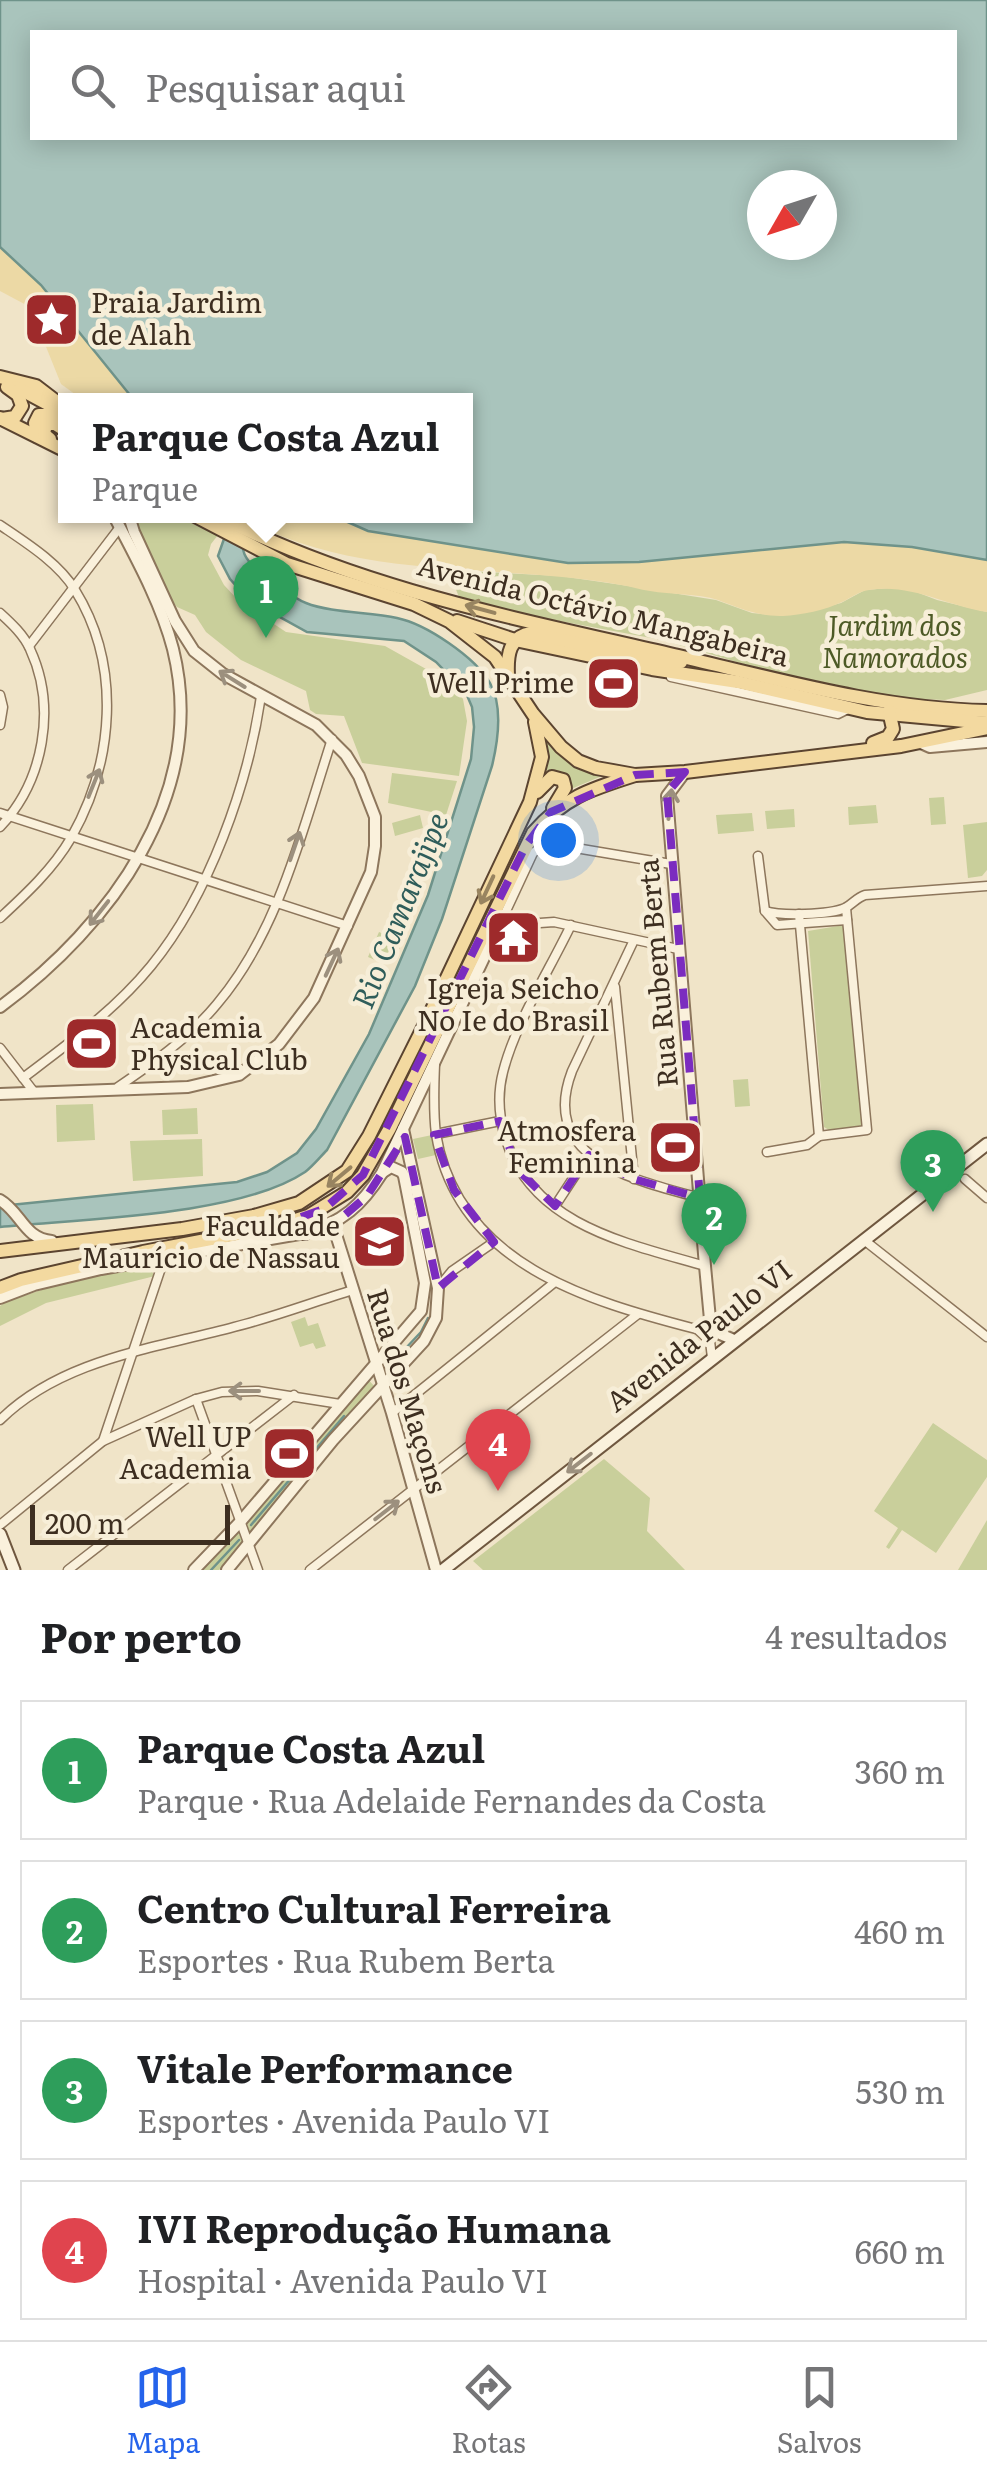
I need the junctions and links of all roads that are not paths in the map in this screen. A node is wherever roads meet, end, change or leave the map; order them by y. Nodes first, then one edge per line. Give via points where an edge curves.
1 (0, 381) edge
2 (58, 407) edge
3 (58, 414) edge
4 (1, 418) edge
5 (58, 426) edge
6 (37, 436) junction
7 (58, 445) edge
8 (58, 446) edge
9 (116, 523) edge
10 (118, 523) edge
11 (131, 523) edge
12 (224, 523) edge
13 (0, 525) edge
14 (263, 546) junction
15 (74, 588) junction
16 (0, 612) edge
17 (440, 616) junction
18 (514, 640) junction
19 (29, 646) junction
20 (194, 650) junction
21 (175, 662) junction
22 (706, 662) junction
23 (508, 675) junction
24 (0, 695) edge
25 (262, 696) junction
26 (871, 699) junction
27 (987, 711) edge
28 (533, 714) junction
29 (892, 716) junction
30 (0, 725) edge
31 (987, 726) edge
32 (332, 738) junction
33 (987, 742) edge
34 (922, 743) junction
35 (851, 750) junction
36 (685, 772) junction
37 (635, 775) junction
38 (530, 802) junction
39 (551, 812) junction
40 (5, 815) edge
41 (0, 827) edge
42 (71, 838) junction
43 (758, 856) dead end
44 (138, 858) junction
45 (671, 864) junction
46 (203, 880) junction
47 (984, 884) edge
48 (275, 903) junction
49 (846, 908) junction
50 (764, 911) junction
51 (799, 914) junction
52 (0, 918) edge
53 (846, 920) junction
54 (571, 925) junction
55 (348, 926) junction
56 (499, 926) junction
57 (800, 926) junction
58 (482, 936) junction
59 (634, 940) junction
60 (678, 950) junction
61 (481, 962) junction
62 (615, 983) junction
63 (0, 1008) edge
64 (0, 1048) edge
65 (435, 1060) junction
66 (32, 1071) junction
67 (23, 1078) junction
68 (118, 1088) junction
69 (48, 1091) junction
70 (34, 1092) junction
71 (0, 1094) edge
72 (500, 1121) junction
73 (403, 1128) junction
74 (436, 1134) junction
75 (819, 1136) junction
76 (987, 1144) edge
77 (768, 1152) dead end
78 (589, 1154) junction
79 (382, 1173) junction
80 (634, 1179) junction
81 (965, 1180) dead end
82 (700, 1198) junction
83 (987, 1198) edge
84 (1, 1200) edge
85 (555, 1206) junction
86 (333, 1225) junction
87 (274, 1227) junction
88 (306, 1233) junction
89 (864, 1240) junction
90 (63, 1242) junction
91 (494, 1242) junction
92 (0, 1252) edge
93 (143, 1252) junction
94 (164, 1259) junction
95 (705, 1266) junction
96 (101, 1269) junction
97 (555, 1282) junction
98 (0, 1285) edge
99 (438, 1288) junction
100 (352, 1290) junction
101 (0, 1298) edge
102 (638, 1314) junction
103 (710, 1318) junction
104 (696, 1329) junction
105 (987, 1337) edge
106 (734, 1340) junction
107 (131, 1354) junction
108 (712, 1358) junction
109 (376, 1363) junction
110 (384, 1386) junction
111 (294, 1395) junction
112 (196, 1399) junction
113 (340, 1404) junction
114 (392, 1413) junction
115 (0, 1420) edge
116 (103, 1441) junction
117 (217, 1456) junction
118 (414, 1489) junction
119 (241, 1521) junction
120 (0, 1525) edge
121 (0, 1534) edge
122 (249, 1546) junction
123 (14, 1570) edge
124 (68, 1570) edge
125 (194, 1570) edge
126 (227, 1570) edge
127 (258, 1570) edge
128 (310, 1570) edge
129 (436, 1570) edge
130 (444, 1570) edge

1 - 2 main road via 36,386
1 - 4 main road via 22,406 15,416
3 - 6 main road via 39,415
4 - 6 main road
5 - 7 main road via 50,422 43,428
6 - 8 main road
9 - 15 street
10 - 21 street
11 - 20 street
12 - 14 main road, Avenida Octávio Mangabeira
13 - 15 street
14 - 17 main road, Avenida Octávio Mangabeira via 312,573
22 -> 14 main road, Avenida Octávio Mangabeira via 426,595
15 - 19 street
42 -> 15 street via 99,773 108,712 100,648
16 - 19 street
17 - 18 main road, Avenida Octávio Mangabeira
17 - 23 main road, Avenida Octávio Mangabeira via 484,647
18 - 22 main road via 531,633 655,660
18 - 23 main road
18 - 29 main road, Avenida Octávio Mangabeira
19 - 40 street via 45,724 34,769
20 - 21 street via 181,652
25 -> 20 street
21 - 44 street via 178,747 160,815
22 - 26 main road, Avenida Octávio Mangabeira
23 - 28 main road, Avenida Octávio Mangabeira
24 - 30 street
25 - 32 street
25 - 46 street via 236,805
26 - 27 main road, Avenida Octávio Mangabeira
26 - 29 main road
28 - 37 main road, Avenida Octávio Mangabeira via 578,760
28 - 38 main road via 542,757
29 - 31 main road, Avenida Octávio Mangabeira
29 - 35 main road via 888,736
31 - 34 main road
48 -> 32 street
32 - 55 street via 359,776 374,817 370,872
33 - 34 street
34 - 35 main road
35 - 36 main road
36 - 37 main road
45 -> 36 street, Rua Rubem Berta via 667,796
37 - 39 main road via 584,792
38 - 39 main road via 548,780 560,777 565,788
38 -> 90 main road via 347,1172 278,1210 182,1230
39 - 58 main road via 526,844
40 - 41 street
40 - 42 street
42 - 44 street
42 - 52 street
43 - 50 street
44 - 46 street
44 -> 63 street via 80,937
45 - 56 street via 546,844 533,853
45 - 60 street, Rua Rubem Berta
46 - 48 street
46 - 66 street via 150,968
47 - 49 street via 866,895
48 - 55 street
48 - 68 street via 250,957 217,1004
49 - 51 street
49 - 53 street
50 - 51 street
50 - 57 street via 777,925
51 - 57 street
53 - 57 street
53 - 75 street via 866,1130
54 - 56 street
54 - 59 street
54 - 72 street via 509,1054
68 -> 55 street via 188,1087 240,1076 298,1023
56 - 61 street
57 - 75 street
58 - 61 main road
58 - 87 main road via 362,1175 324,1209
59 - 60 street
59 - 62 street
60 - 82 street, Rua Rubem Berta
61 - 65 street
62 - 78 street via 564,1091 567,1128
62 - 80 street
64 - 67 street
65 - 73 street
65 - 74 street
66 - 67 street
66 - 69 street
67 - 70 street
68 - 69 street
69 - 70 street
70 - 71 street
72 - 74 street
72 - 85 street via 518,1169
73 - 79 street
73 - 99 street
74 - 91 street via 454,1190
75 - 77 street
76 - 89 main road, Avenida Paulo VI
78 - 80 street
78 - 85 street
79 - 86 street via 360,1204
79 - 109 street via 392,1167 404,1176 426,1292 421,1311
80 - 82 street
81 - 83 street
82 - 95 street, Rua Rubem Berta
84 - 90 street via 28,1232
85 - 95 street via 592,1231
86 - 88 street
86 - 100 street, Rua dos Maçons
87 - 88 main road
87 - 93 main road
88 - 94 street
89 - 105 street
89 - 106 main road, Avenida Paulo VI
90 - 92 main road
91 - 97 street
91 - 99 street
93 - 96 main road
93 - 98 main road
94 - 96 street
94 - 107 street
95 - 103 street, Rua Rubem Berta
96 - 101 street
97 - 102 street
97 - 114 street
99 - 110 street via 430,1331
100 - 107 street
100 - 109 street, Rua dos Maçons
102 - 104 street
102 - 118 street
103 - 104 street via 708,1326
103 - 106 street via 711,1330
104 - 108 street via 710,1340
106 - 108 main road, Avenida Paulo VI
107 - 115 street via 48,1382
107 - 116 street
108 -> 130 main road, Avenida Paulo VI
109 - 110 street, Rua dos Maçons
109 - 113 street
110 - 114 street, Rua dos Maçons
110 - 122 street
111 -> 112 street via 238,1390
111 - 113 street
111 - 117 street
112 - 116 street
112 - 117 street
113 - 119 street
114 - 118 street, Rua dos Maçons
116 - 120 street
117 - 119 street
117 - 124 street
128 -> 118 street
118 - 129 street, Rua dos Maçons
119 - 122 street
119 - 125 street
121 - 123 main road
122 - 126 street
122 - 127 street

